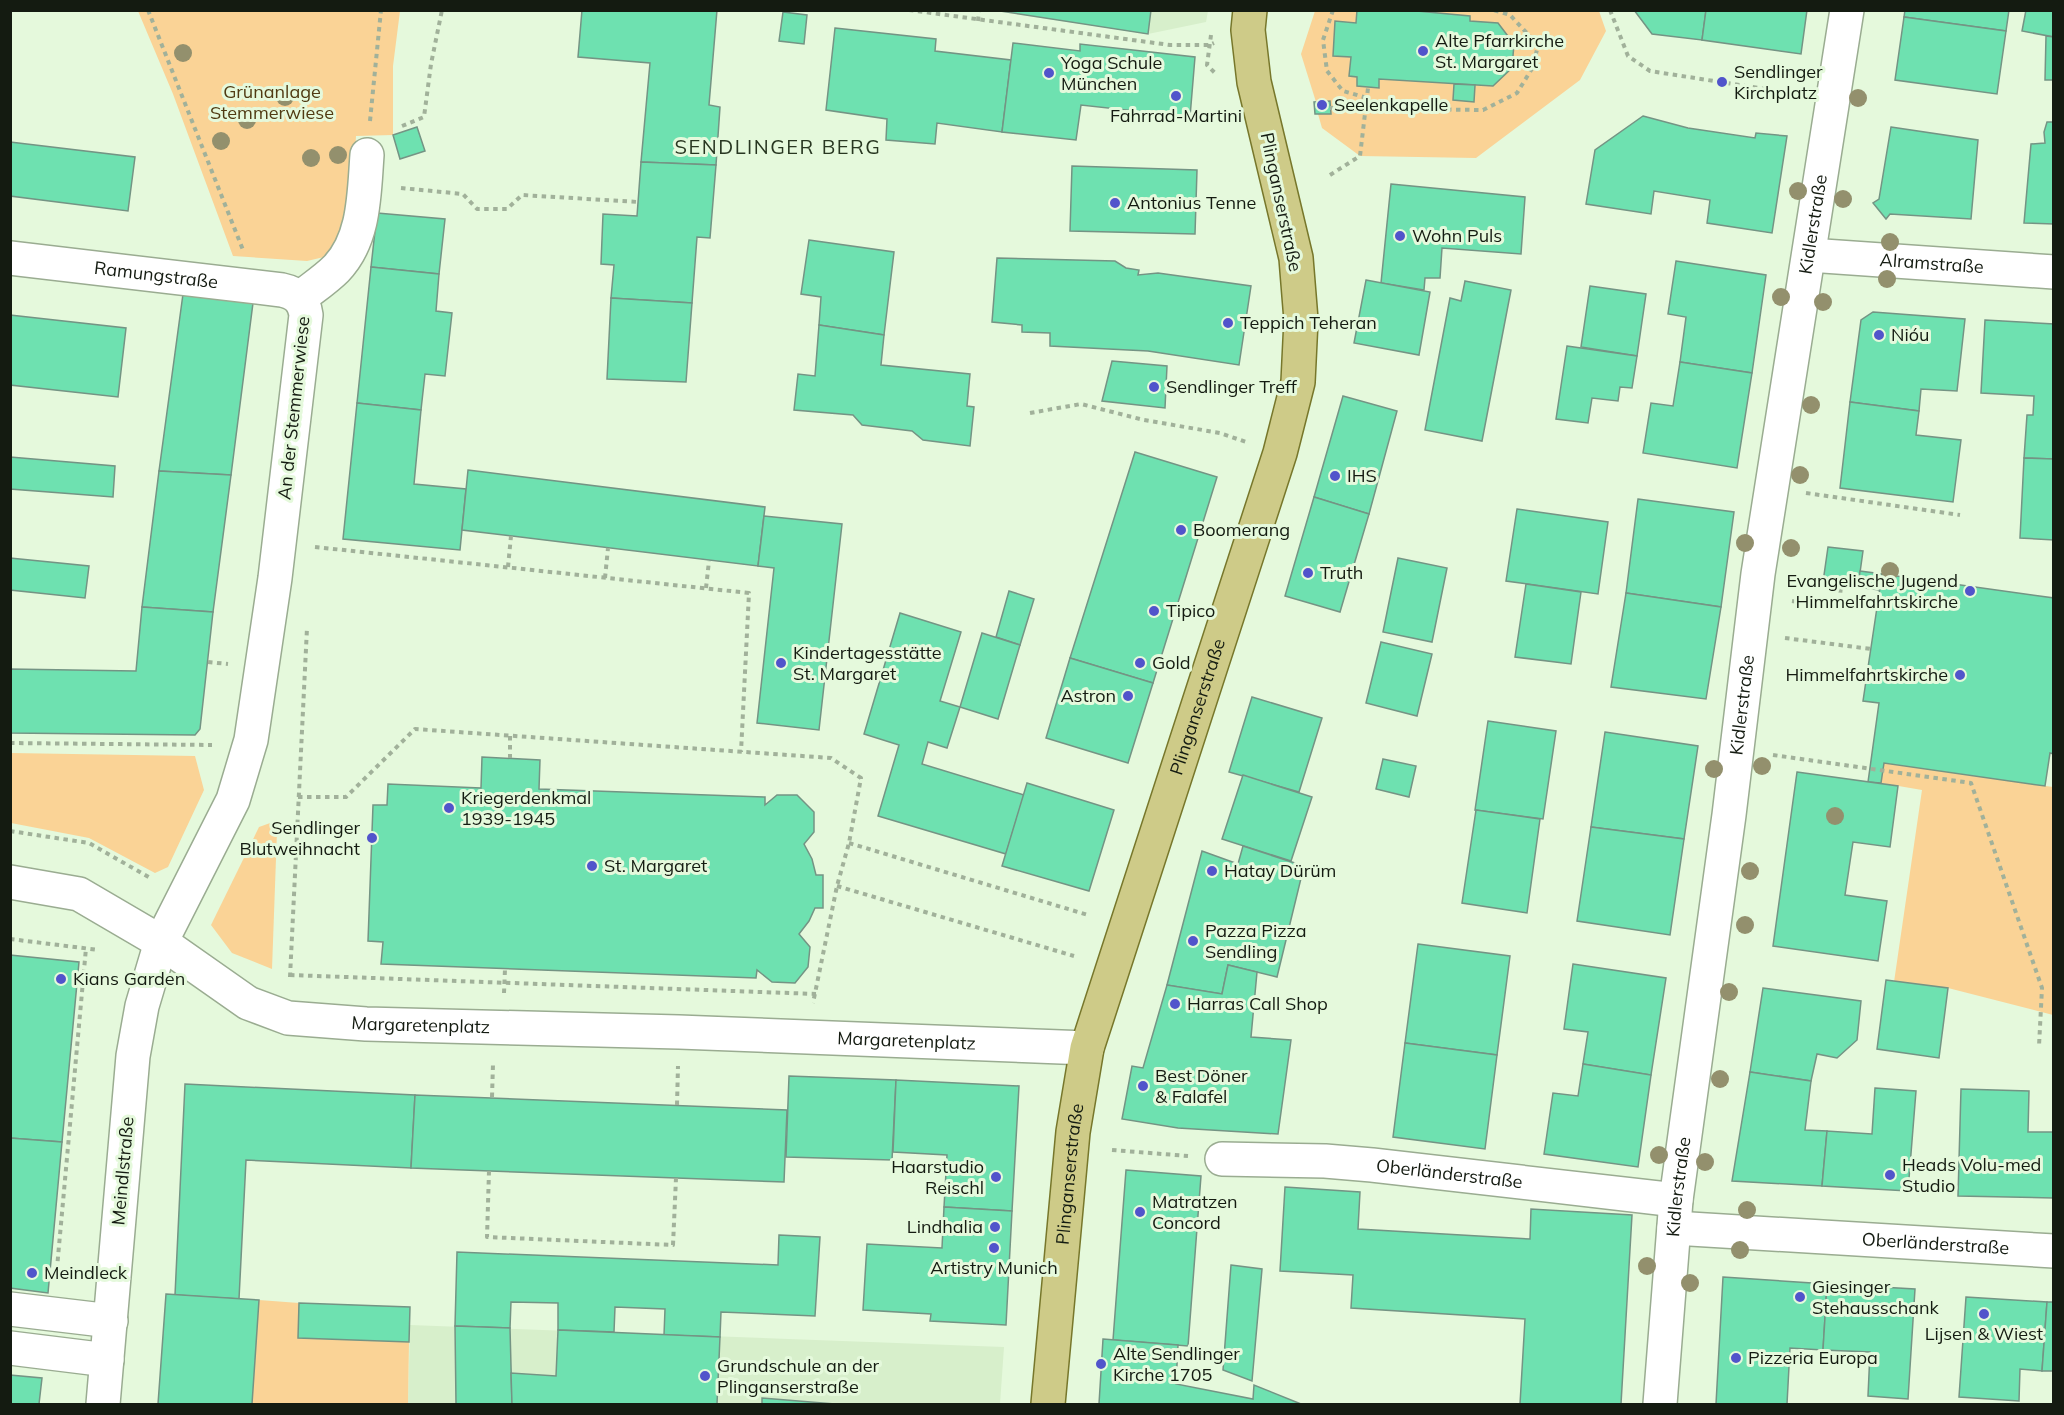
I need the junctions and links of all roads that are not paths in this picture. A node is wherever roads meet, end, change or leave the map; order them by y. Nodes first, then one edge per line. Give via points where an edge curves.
1 (1250, 10) edge
2 (1846, 10) edge
3 (365, 170) road end
4 (1809, 255) junction
5 (10, 258) edge
6 (2054, 272) edge
7 (300, 298) junction
8 (10, 882) edge
9 (158, 949) junction
10 (1087, 1048) junction
11 (1222, 1159) road end
12 (1675, 1214) junction
13 (2054, 1251) edge
14 (10, 1309) edge
15 (111, 1321) junction
16 (10, 1348) edge
17 (107, 1360) junction
18 (104, 1404) edge
19 (1048, 1404) edge
20 (1660, 1404) edge

1 - 10 main road, Plinganserstraße via 1248,30 1254,82 1296,258 1301,320 1298,382 1280,453
2 - 4 street, Kidlerstraße
3 - 7 street, An der Stemmerwiese via 361,217 347,256
4 - 6 street, Alramstraße
4 - 12 street, Kidlerstraße via 1750,634
5 - 7 street, Ramungstraße via 258,287 287,291
7 - 9 street, An der Stemmerwiese via 306,319 251,740 233,800
8 - 9 street, Margaretenplatz via 79,894
9 - 10 street, Margaretenplatz via 248,1003 288,1018 366,1024
9 - 15 street, Meindlstraße via 133,1056
10 - 19 main road, Plinganserstraße via 1072,1132
11 - 12 street, Oberländerstraße via 1372,1165
12 - 13 street, Oberländerstraße
12 - 20 street, Kidlerstraße
14 - 15 street
15 - 17 street, Meindlstraße
16 - 17 street
17 - 18 street, Meindlstraße

